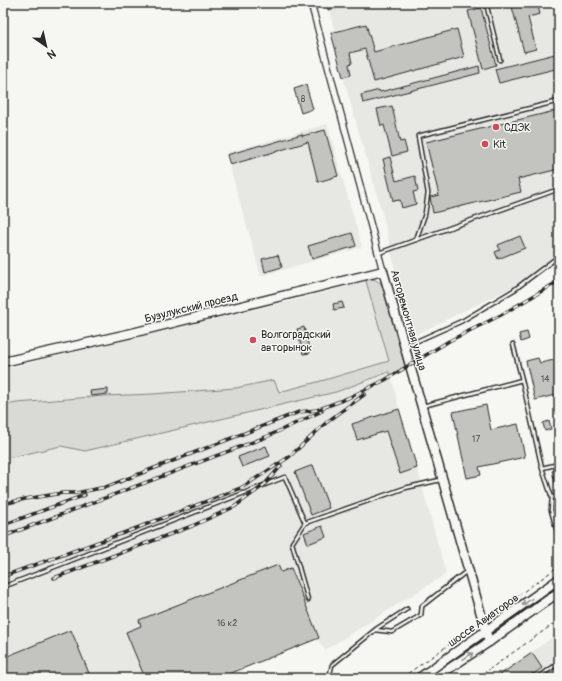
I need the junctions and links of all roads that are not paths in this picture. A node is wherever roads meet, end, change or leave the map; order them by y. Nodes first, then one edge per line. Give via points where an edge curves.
1 (311, 3) edge
2 (486, 3) edge
3 (500, 60) dead end
4 (559, 101) edge
5 (559, 189) edge
6 (416, 240) junction
7 (378, 253) junction
8 (559, 256) edge
9 (383, 271) junction
10 (513, 344) dead end
11 (405, 346) junction
12 (3, 362) edge
13 (522, 380) junction
14 (422, 407) junction
15 (559, 464) edge
16 (542, 468) junction
17 (443, 480) junction
18 (559, 495) edge
19 (552, 498) junction
20 (305, 523) junction
21 (559, 538) edge
22 (468, 569) junction
23 (559, 579) edge
24 (3, 587) edge
25 (559, 592) edge
26 (308, 600) dead end
27 (407, 609) dead end
28 (375, 630) junction
29 (486, 631) junction
30 (489, 642) junction
31 (559, 663) edge
32 (329, 678) edge
33 (419, 678) edge
34 (435, 678) edge
35 (537, 678) edge

1 - 7 street, Авторемонтная улица
2 - 3 lane
4 - 6 lane via 418,136 428,193 425,214
5 - 6 lane
6 - 7 lane
7 - 9 street, Авторемонтная улица
8 - 11 lane via 514,290 462,320
9 - 11 main road, Авторемонтная улица
9 - 12 main road, Бузулукский проезд
10 - 13 lane
11 - 14 main road, Авторемонтная улица
13 - 14 lane
13 - 16 lane
14 - 17 main road, Авторемонтная улица
15 - 16 lane
16 - 19 lane
17 - 20 lane via 404,488
17 - 22 main road, Авторемонтная улица
18 - 19 lane
19 - 21 lane via 551,510
20 - 24 lane via 285,477
20 - 26 lane via 292,543
22 - 28 lane via 422,606 422,615 392,632
22 - 29 main road, Авторемонтная улица
23 -> 29 main road, шоссе Авиаторов
25 - 30 main road, шоссе Авиаторов
27 - 28 lane
28 - 32 lane via 332,665
29 - 30 main road, Авторемонтная улица
29 - 33 main road, шоссе Авиаторов
34 -> 30 main road, шоссе Авиаторов
31 - 35 lane

